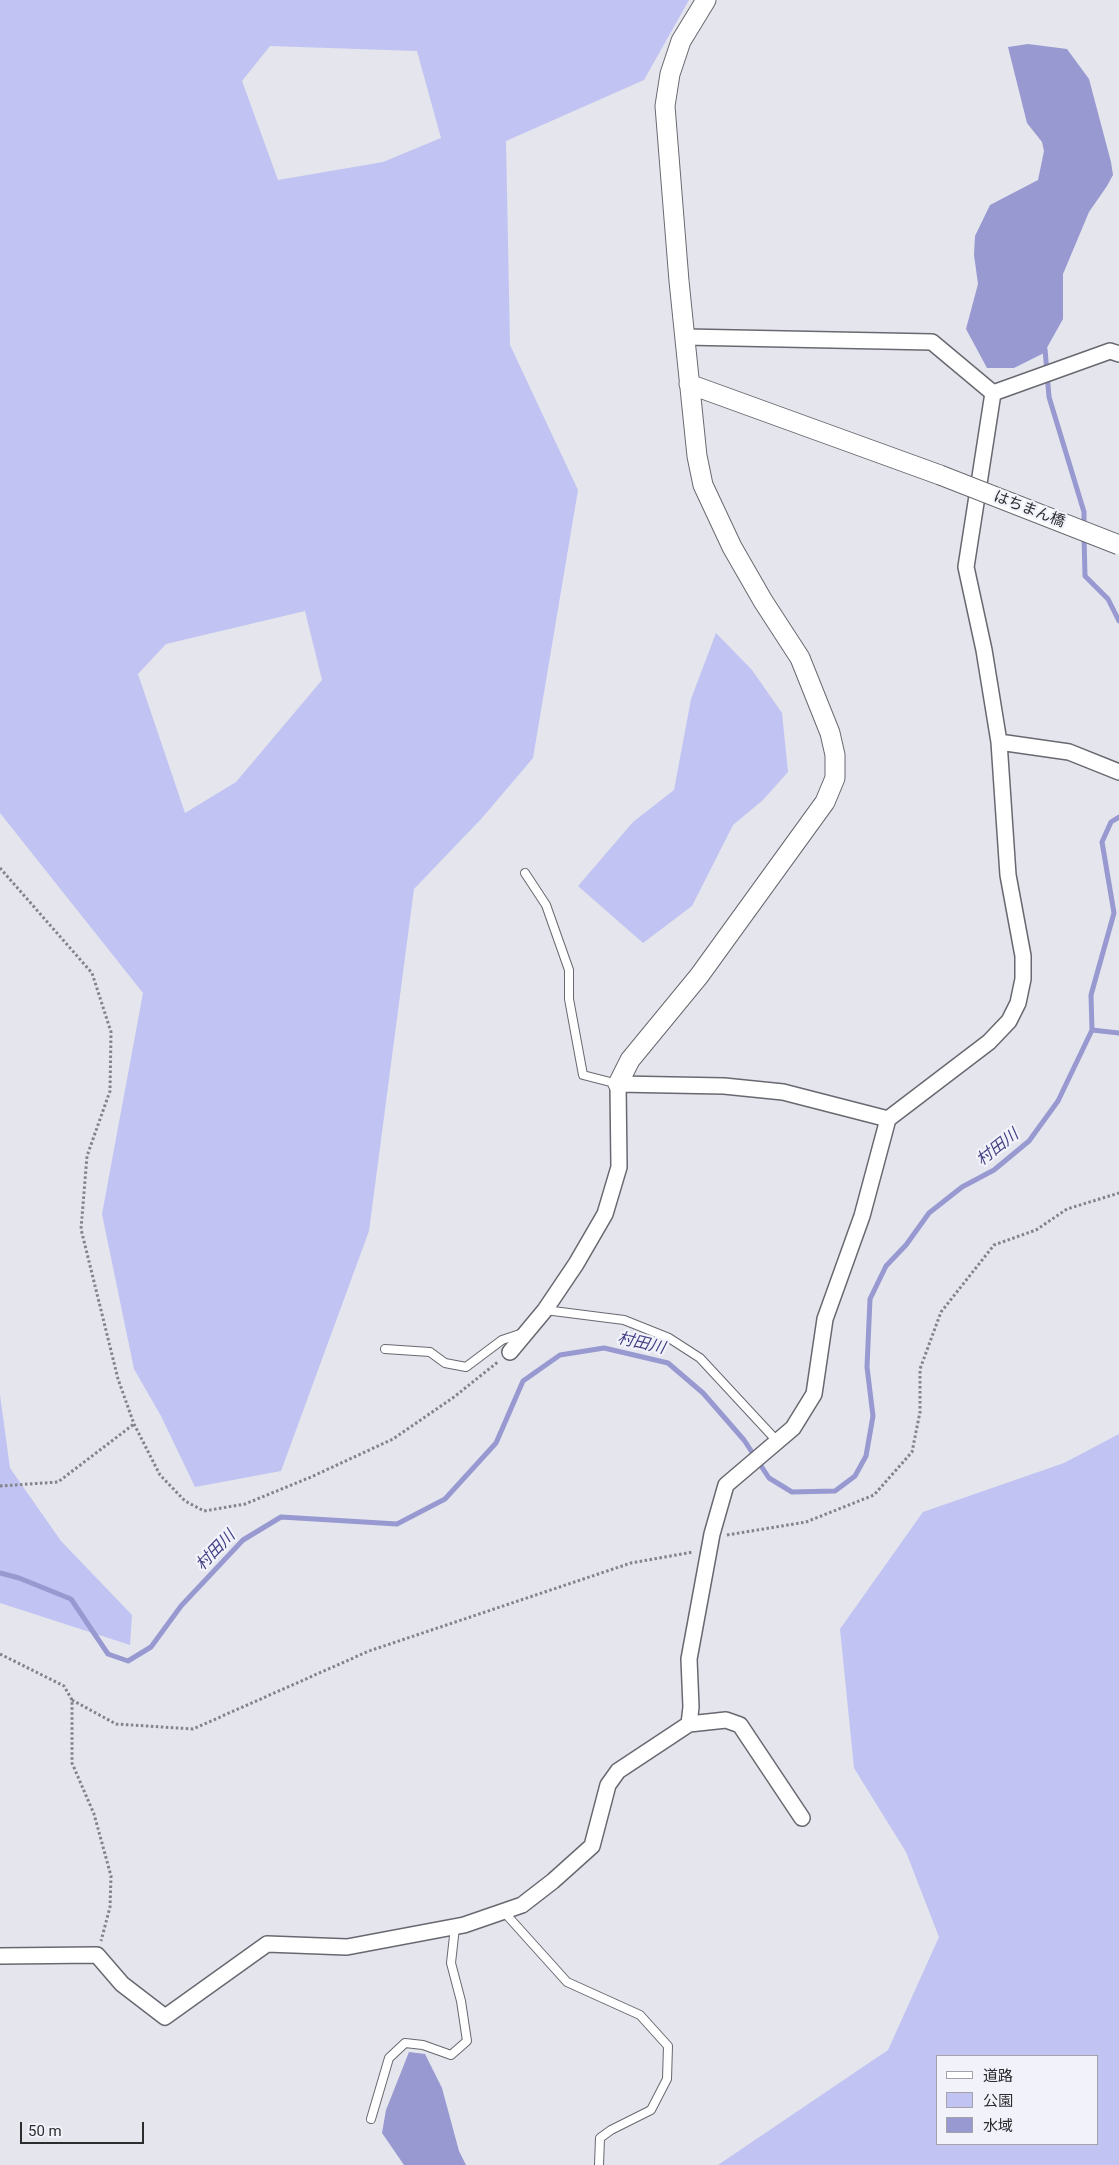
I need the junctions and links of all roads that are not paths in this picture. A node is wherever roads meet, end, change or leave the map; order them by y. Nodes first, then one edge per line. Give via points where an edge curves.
1 (706, 0) edge
2 (685, 337) junction
3 (1119, 354) edge
4 (690, 384) junction
5 (993, 393) junction
6 (1119, 545) edge
7 (999, 742) junction
8 (1119, 772) edge
9 (525, 873) dead end
10 (618, 1084) junction
11 (888, 1119) junction
12 (545, 1310) junction
13 (527, 1332) junction
14 (385, 1349) dead end
15 (510, 1352) road end
16 (777, 1441) junction
17 (689, 1724) junction
18 (802, 1818) dead end
19 (504, 1912) junction
20 (455, 1927) junction
21 (0, 1956) edge
22 (371, 2119) dead end
23 (599, 2165) edge

1 - 2 street via 681,41 670,74 665,106
2 - 4 street
2 - 5 street via 932,342
3 - 5 street via 1110,351
4 - 6 street, はちまん橋, bridge via 940,475
4 - 10 street via 703,485 762,601 800,658 830,733 835,755 835,778 825,802 699,976 630,1060
5 - 7 street via 966,567
7 - 8 street via 1069,752
7 - 11 street via 1008,875 1023,956 1018,1003 1009,1021 989,1042
9 - 10 lane via 546,905 569,970 569,999 583,1075
10 - 11 street via 724,1086 783,1092
10 - 12 street via 619,1167 605,1214
11 - 16 street via 862,1216 825,1318 814,1394 793,1428
12 - 13 street
12 - 16 lane via 624,1320 669,1338 700,1358
13 - 14 lane via 502,1340 466,1366 445,1364 430,1352
13 - 15 street
16 - 17 street via 726,1485 710,1544 689,1659 692,1707
17 - 18 street via 726,1720 740,1725
17 - 19 street via 618,1771 608,1785 592,1846 522,1905
19 - 20 street
19 - 23 lane via 567,1982 640,2016 668,2046 667,2079 651,2110 600,2138
20 - 21 street via 347,1947 267,1944 165,2017 122,1984 97,1955
20 - 22 lane via 452,1963 467,2041 452,2055 405,2042 388,2058

